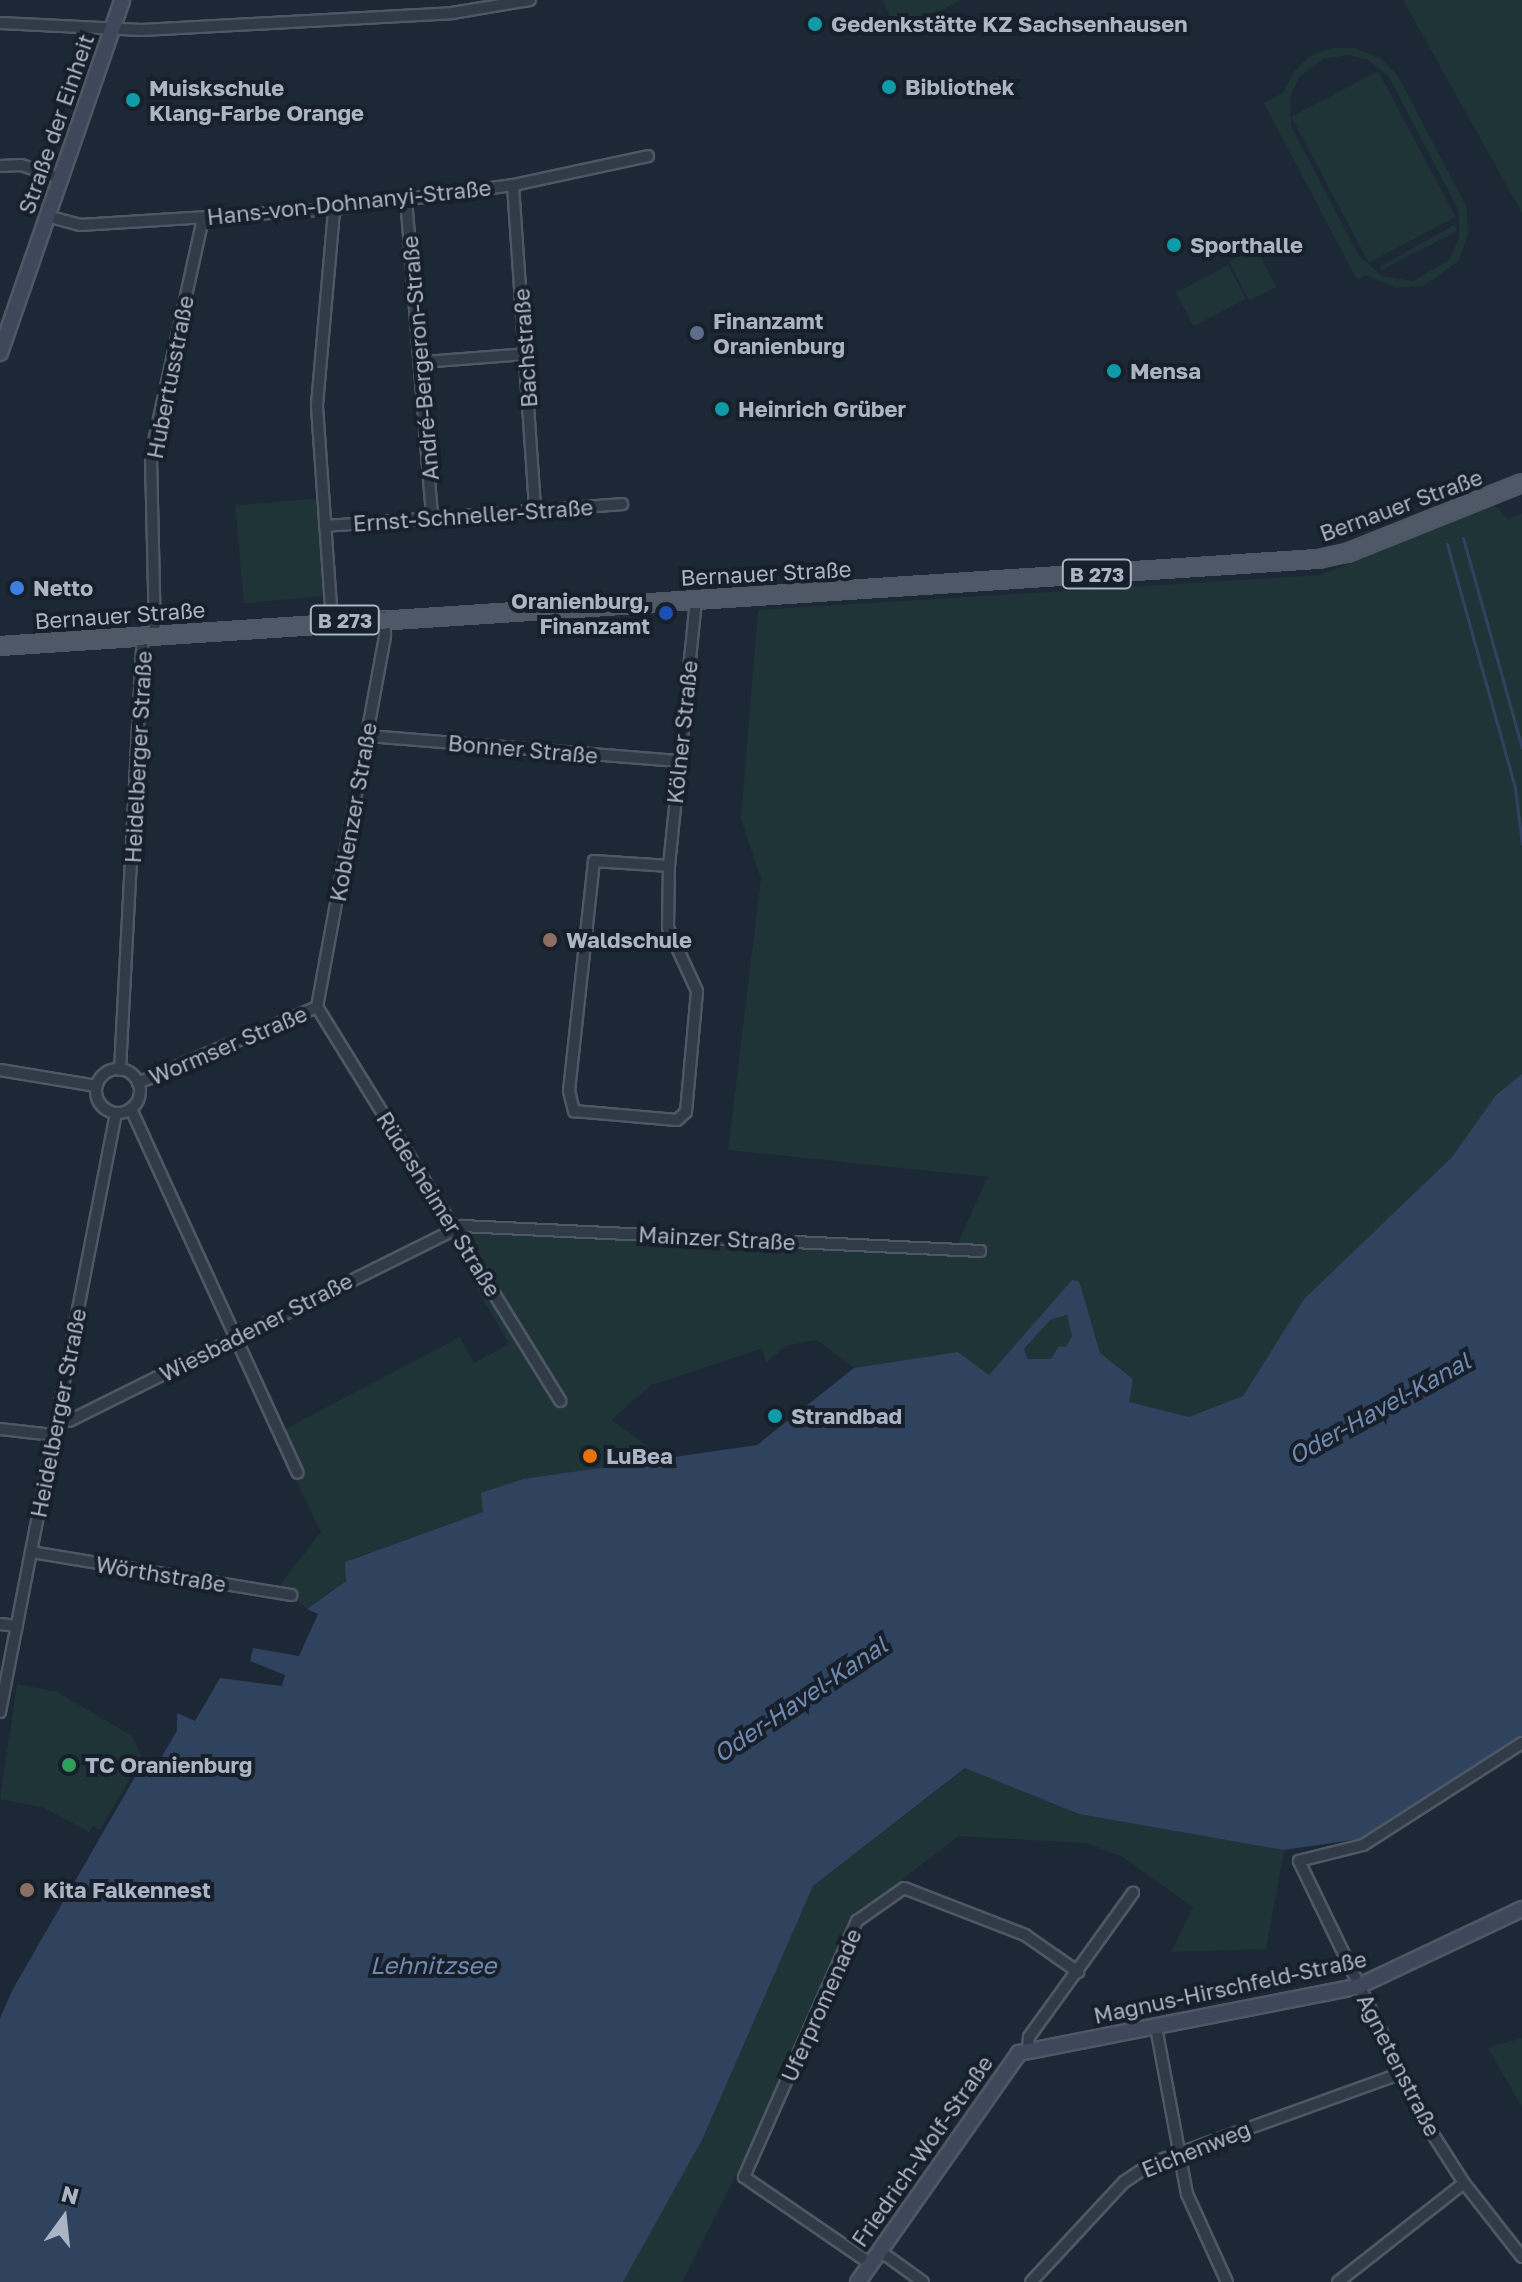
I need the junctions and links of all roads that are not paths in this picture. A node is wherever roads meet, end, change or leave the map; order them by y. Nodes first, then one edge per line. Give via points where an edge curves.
1 (122, 0) edge
2 (530, 0) edge
3 (0, 23) edge
4 (114, 27) junction
5 (648, 156) dead end
6 (0, 166) edge
7 (60, 178) junction
8 (513, 185) junction
9 (406, 199) junction
10 (334, 209) junction
11 (47, 216) junction
12 (203, 218) junction
13 (0, 353) edge
14 (527, 354) junction
15 (423, 362) junction
16 (1522, 483) edge
17 (622, 504) dead end
18 (535, 511) junction
19 (432, 517) junction
20 (325, 526) junction
21 (696, 599) junction
22 (384, 617) junction
23 (332, 621) junction
24 (149, 635) junction
25 (0, 646) edge
26 (367, 736) junction
27 (679, 761) junction
28 (669, 866) junction
29 (317, 1007) junction
30 (0, 1070) edge
31 (120, 1070) junction
32 (138, 1083) junction
33 (97, 1086) junction
34 (131, 1109) junction
35 (116, 1113) junction
36 (454, 1228) junction
37 (980, 1251) dead end
38 (236, 1337) junction
39 (560, 1401) dead end
40 (57, 1418) junction
41 (0, 1429) edge
42 (53, 1435) junction
43 (298, 1473) dead end
44 (31, 1552) junction
45 (291, 1595) dead end
46 (0, 1624) edge
47 (17, 1626) junction
48 (0, 1712) edge
49 (1522, 1743) edge
50 (1133, 1893) dead end
51 (1522, 1909) edge
52 (1078, 1972) junction
53 (1359, 1986) junction
54 (1156, 2027) junction
55 (1028, 2050) junction
56 (1399, 2074) junction
57 (1178, 2152) junction
58 (1464, 2183) junction
59 (880, 2251) junction
60 (1522, 2257) edge
61 (871, 2264) junction
62 (858, 2282) edge
63 (923, 2282) edge
64 (1031, 2282) edge
65 (1227, 2282) edge
66 (1338, 2282) edge

1 - 4 street, Straße der Einheit
2 - 4 street via 452,13
3 - 4 street
4 - 7 street, Straße der Einheit
5 - 8 street, Hans-von-Dohnanyi-Straße
6 - 7 street via 21,165
7 - 11 street, Straße der Einheit
8 - 9 street, Hans-von-Dohnanyi-Straße
8 - 14 street, Bachstraße
9 - 10 street, Hans-von-Dohnanyi-Straße
9 - 15 street, André-Bergeron-Straße
10 - 12 street, Hans-von-Dohnanyi-Straße
10 - 20 street via 317,402
11 - 12 street, Hans-von-Dohnanyi-Straße via 80,225
11 - 13 street, Straße der Einheit
12 - 24 street, Hubertusstraße via 151,455
14 - 15 street
14 - 18 street, Bachstraße
15 - 19 street, André-Bergeron-Straße
16 - 21 main road, Bernauer Straße / B 273 via 1347,553 1318,559
17 - 18 street, Ernst-Schneller-Straße
18 - 19 street, Ernst-Schneller-Straße
19 - 20 street, Ernst-Schneller-Straße
20 - 23 street
21 - 22 main road, Bernauer Straße / B 273
21 - 27 street, Kölner Straße
22 - 23 main road, Bernauer Straße / B 273
22 - 26 street, Koblenzer Straße
23 - 24 main road, Bernauer Straße / B 273
24 - 25 main road, Bernauer Straße / B 273
24 - 31 street, Heidelberger Straße
26 - 27 street, Bonner Straße
26 - 29 street, Koblenzer Straße
27 - 28 street, Kölner Straße
28 - 28 street, Kölner Straße via 594,861 569,1091 574,1111 677,1120 686,1112 697,991 668,928
29 - 32 street, Wormser Straße
29 - 36 street, Rüdesheimer Straße
30 - 33 street
31 - 32 street
31 - 33 street via 103,1075
32 - 34 street via 139,1097
33 - 35 street via 99,1102
34 - 35 street
34 - 38 street
35 - 40 street, Heidelberger Straße
36 - 37 street, Mainzer Straße
36 - 38 street, Wiesbadener Straße
36 - 39 street, Rüdesheimer Straße
38 - 40 street, Wiesbadener Straße via 69,1421
38 - 43 street
40 - 42 street, Heidelberger Straße
41 - 42 street
42 - 44 street, Heidelberger Straße
44 - 45 street, Wörthstraße
44 - 47 street, Heidelberger Straße
46 - 47 street
47 - 48 street, Heidelberger Straße
49 - 53 street, Agnetenstraße via 1363,1845 1299,1861
50 - 52 street, Friedrich-Wolf-Straße
51 - 53 street, Magnus-Hirschfeld-Straße
52 - 55 street, Friedrich-Wolf-Straße via 1026,2041
52 - 61 street, Uferpromenade via 1025,1935 904,1888 857,1921 744,2177
53 - 54 street, Magnus-Hirschfeld-Straße
53 - 56 street, Agnetenstraße
54 - 55 street, Magnus-Hirschfeld-Straße
54 - 57 street
55 - 59 street, Friedrich-Wolf-Straße via 1013,2058
56 - 57 street, Eichenweg
56 - 58 street, Agnetenstraße
57 - 64 street, Eichenweg via 1124,2182
57 - 65 street via 1196,2221
58 - 60 street, Agnetenstraße
58 - 66 street
59 - 61 street, Friedrich-Wolf-Straße
59 - 63 street
61 - 62 street, Friedrich-Wolf-Straße

